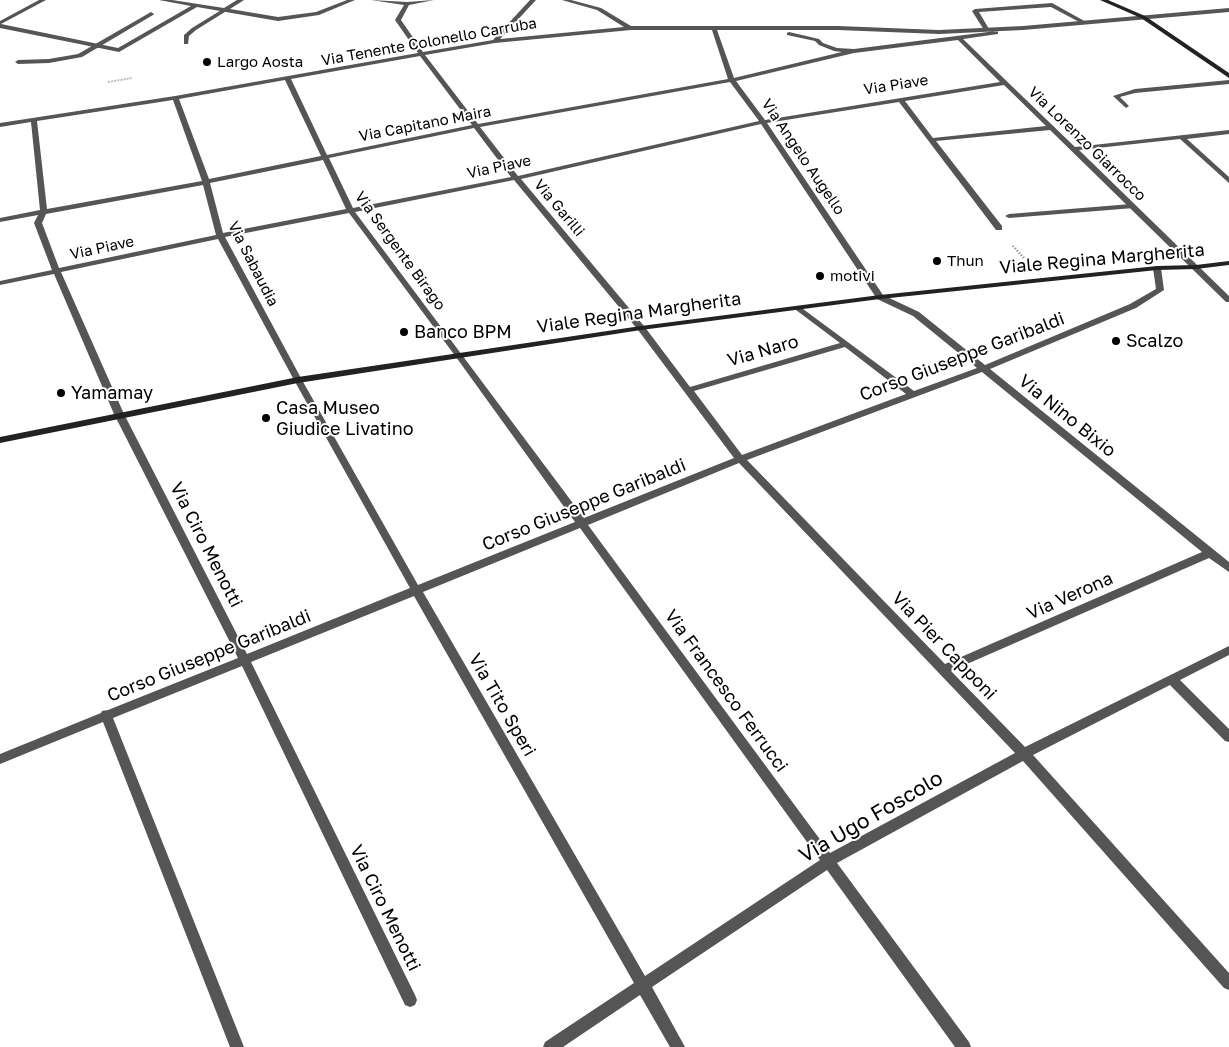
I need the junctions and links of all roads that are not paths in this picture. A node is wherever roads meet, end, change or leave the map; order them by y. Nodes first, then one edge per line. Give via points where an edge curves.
1 (43, 0) edge
2 (162, 0) edge
3 (240, 0) edge
4 (352, 0) edge
5 (374, 0) edge
6 (431, 0) edge
7 (533, 0) edge
8 (565, 0) edge
9 (1103, 0) edge
10 (407, 4) junction
11 (196, 6) junction
12 (225, 10) junction
13 (1229, 10) edge
14 (151, 14) dead end
15 (1143, 17) junction
16 (1085, 23) junction
17 (0, 25) edge
18 (631, 28) junction
19 (714, 28) junction
20 (1023, 28) junction
21 (761, 29) junction
22 (828, 29) junction
23 (986, 29) junction
24 (857, 30) junction
25 (960, 39) junction
26 (817, 40) junction
27 (495, 41) junction
28 (186, 43) dead end
29 (97, 46) junction
30 (862, 50) junction
31 (854, 51) junction
32 (422, 55) junction
33 (18, 62) dead end
34 (1229, 76) edge
35 (287, 78) junction
36 (732, 80) junction
37 (1229, 82) edge
38 (1004, 83) junction
39 (175, 98) junction
40 (900, 99) junction
41 (1126, 106) dead end
42 (34, 120) junction
43 (764, 122) junction
44 (0, 124) edge
45 (475, 126) junction
46 (1050, 128) junction
47 (1229, 132) edge
48 (1181, 137) junction
49 (931, 140) junction
50 (1072, 149) junction
51 (326, 157) junction
52 (516, 178) junction
53 (1229, 181) edge
54 (206, 182) junction
55 (1131, 206) junction
56 (350, 210) junction
57 (44, 211) junction
58 (1009, 216) dead end
59 (0, 220) edge
60 (999, 228) dead end
61 (220, 236) junction
62 (1229, 263) edge
63 (1196, 267) junction
64 (1157, 268) junction
65 (58, 272) junction
66 (0, 283) edge
67 (880, 297) junction
68 (1229, 300) edge
69 (799, 308) junction
70 (641, 328) junction
71 (847, 344) junction
72 (459, 355) junction
73 (983, 369) junction
74 (298, 380) junction
75 (688, 390) junction
76 (913, 395) junction
77 (119, 414) junction
78 (0, 440) edge
79 (740, 459) junction
80 (582, 524) junction
81 (1210, 553) junction
82 (1229, 568) edge
83 (416, 590) junction
84 (1229, 650) edge
85 (244, 659) junction
86 (943, 670) junction
87 (1171, 679) junction
88 (106, 714) junction
89 (1229, 737) edge
90 (1024, 754) junction
91 (0, 759) edge
92 (829, 861) junction
93 (1229, 983) edge
94 (644, 986) junction
95 (410, 1000) dead end
96 (236, 1047) edge
97 (550, 1047) edge
98 (678, 1047) edge
99 (964, 1047) edge

1 - 17 street
2 - 11 street
3 - 12 street
4 - 12 street via 317,14 292,19
5 - 10 street
6 - 10 street
7 - 27 street
8 - 18 street via 600,9
9 - 15 street
10 - 32 street, Via Garilli via 398,20
11 - 12 street
11 - 29 street via 119,50
12 - 28 street via 190,32
13 - 15 street
14 - 29 street
15 - 16 street
15 - 34 street
16 - 20 street
16 - 23 street via 1052,4 975,12
17 - 29 street
18 - 19 street, Via Tenente Colonello Carruba
18 - 27 street, Via Tenente Colonello Carruba
19 - 21 street, Via Tenente Colonello Carruba
19 - 36 street, Via Angelo Augello
20 - 23 street
20 - 25 street
21 - 22 street
21 - 26 street
22 - 24 street
22 - 26 street via 818,35
23 - 24 street via 931,32
24 - 30 street via 873,38 869,48
25 - 30 street
25 - 38 street, Via Lorenzo Giarrocco
26 - 31 street via 827,48
27 - 32 street, Via Tenente Colonello Carruba
29 - 33 street via 80,56
30 - 31 street
31 - 36 street, Via Capitano Maira
32 - 35 street, Via Tenente Colonello Carruba
32 - 45 street, Via Garilli
35 - 39 street, Via Tenente Colonello Carruba
35 - 51 street, Via Sergente Birago
36 - 43 street, Via Angelo Augello
36 - 45 street, Via Capitano Maira
37 - 41 street via 1134,91 1116,96
38 - 40 street, Via Piave
38 - 46 street, Via Lorenzo Giarrocco
39 - 42 street, Via Tenente Colonello Carruba
39 - 54 street, Via Sabaudia
40 - 43 street, Via Piave
40 - 49 street
42 - 44 street, Via Tenente Colonello Carruba
42 - 57 street, Via Ciro Menotti
43 - 52 street, Via Piave
43 - 67 street, Via Angelo Augello
45 - 51 street, Via Capitano Maira
45 - 52 street, Via Garilli
46 - 49 street
46 - 50 street, Via Lorenzo Giarrocco
47 - 48 street
48 - 50 street
48 - 53 street
49 - 60 street
50 - 55 street, Via Lorenzo Giarrocco
51 - 54 street, Via Capitano Maira
51 - 56 street, Via Sergente Birago
52 - 56 street, Via Piave
52 - 70 street, Via Garilli
54 - 57 street, Via Capitano Maira
54 - 61 street, Via Sabaudia
55 - 58 street
55 - 63 street, Via Lorenzo Giarrocco
56 - 61 street, Via Piave
56 - 72 street, Via Sergente Birago
57 - 59 street, Via Capitano Maira
57 - 65 street, Via Ciro Menotti via 38,223
61 - 65 street, Via Piave
61 - 74 street, Via Sabaudia
62 - 63 street, Viale Regina Margherita
63 - 64 street, Viale Regina Margherita
63 - 68 street, Via Lorenzo Giarrocco
64 - 67 street, Viale Regina Margherita
64 - 73 street, Corso Giuseppe Garibaldi via 1160,290 1133,306
65 - 66 street, Via Piave
65 - 77 street, Via Ciro Menotti
67 - 69 street, Viale Regina Margherita
67 - 73 street, Via Nino Bixio via 916,314
69 - 70 street, Viale Regina Margherita
69 - 71 street
70 - 72 street, Viale Regina Margherita
70 - 75 street, Via Pier Capponi
71 - 75 street, Via Naro
71 - 76 street
72 - 74 street, Viale Regina Margherita
72 - 80 street, Via Francesco Ferrucci
73 - 76 street, Corso Giuseppe Garibaldi
73 - 81 street, Via Nino Bixio
74 - 77 street, Viale Regina Margherita
74 - 83 street, Via Tito Speri
75 - 79 street, Via Pier Capponi
76 - 79 street, Corso Giuseppe Garibaldi
77 - 78 street, Viale Regina Margherita
77 - 85 street, Via Ciro Menotti
79 - 80 street, Corso Giuseppe Garibaldi
79 - 86 street, Via Pier Capponi
80 - 83 street, Corso Giuseppe Garibaldi
80 - 92 street, Via Francesco Ferrucci
81 - 82 street, Via Nino Bixio
81 - 86 street, Via Verona
83 - 85 street, Corso Giuseppe Garibaldi
83 - 94 street, Via Tito Speri
84 - 87 street, Via Ugo Foscolo
85 - 88 street, Corso Giuseppe Garibaldi
85 - 95 street, Via Ciro Menotti
86 - 90 street, Via Pier Capponi
87 - 89 street
87 - 90 street, Via Ugo Foscolo
88 - 91 street, Corso Giuseppe Garibaldi
88 - 96 street
90 - 92 street, Via Ugo Foscolo
90 - 93 street, Via Pier Capponi
92 - 94 street, Via Ugo Foscolo
92 - 99 street, Via Francesco Ferrucci
94 - 97 street, Via Ugo Foscolo
94 - 98 street, Via Tito Speri

